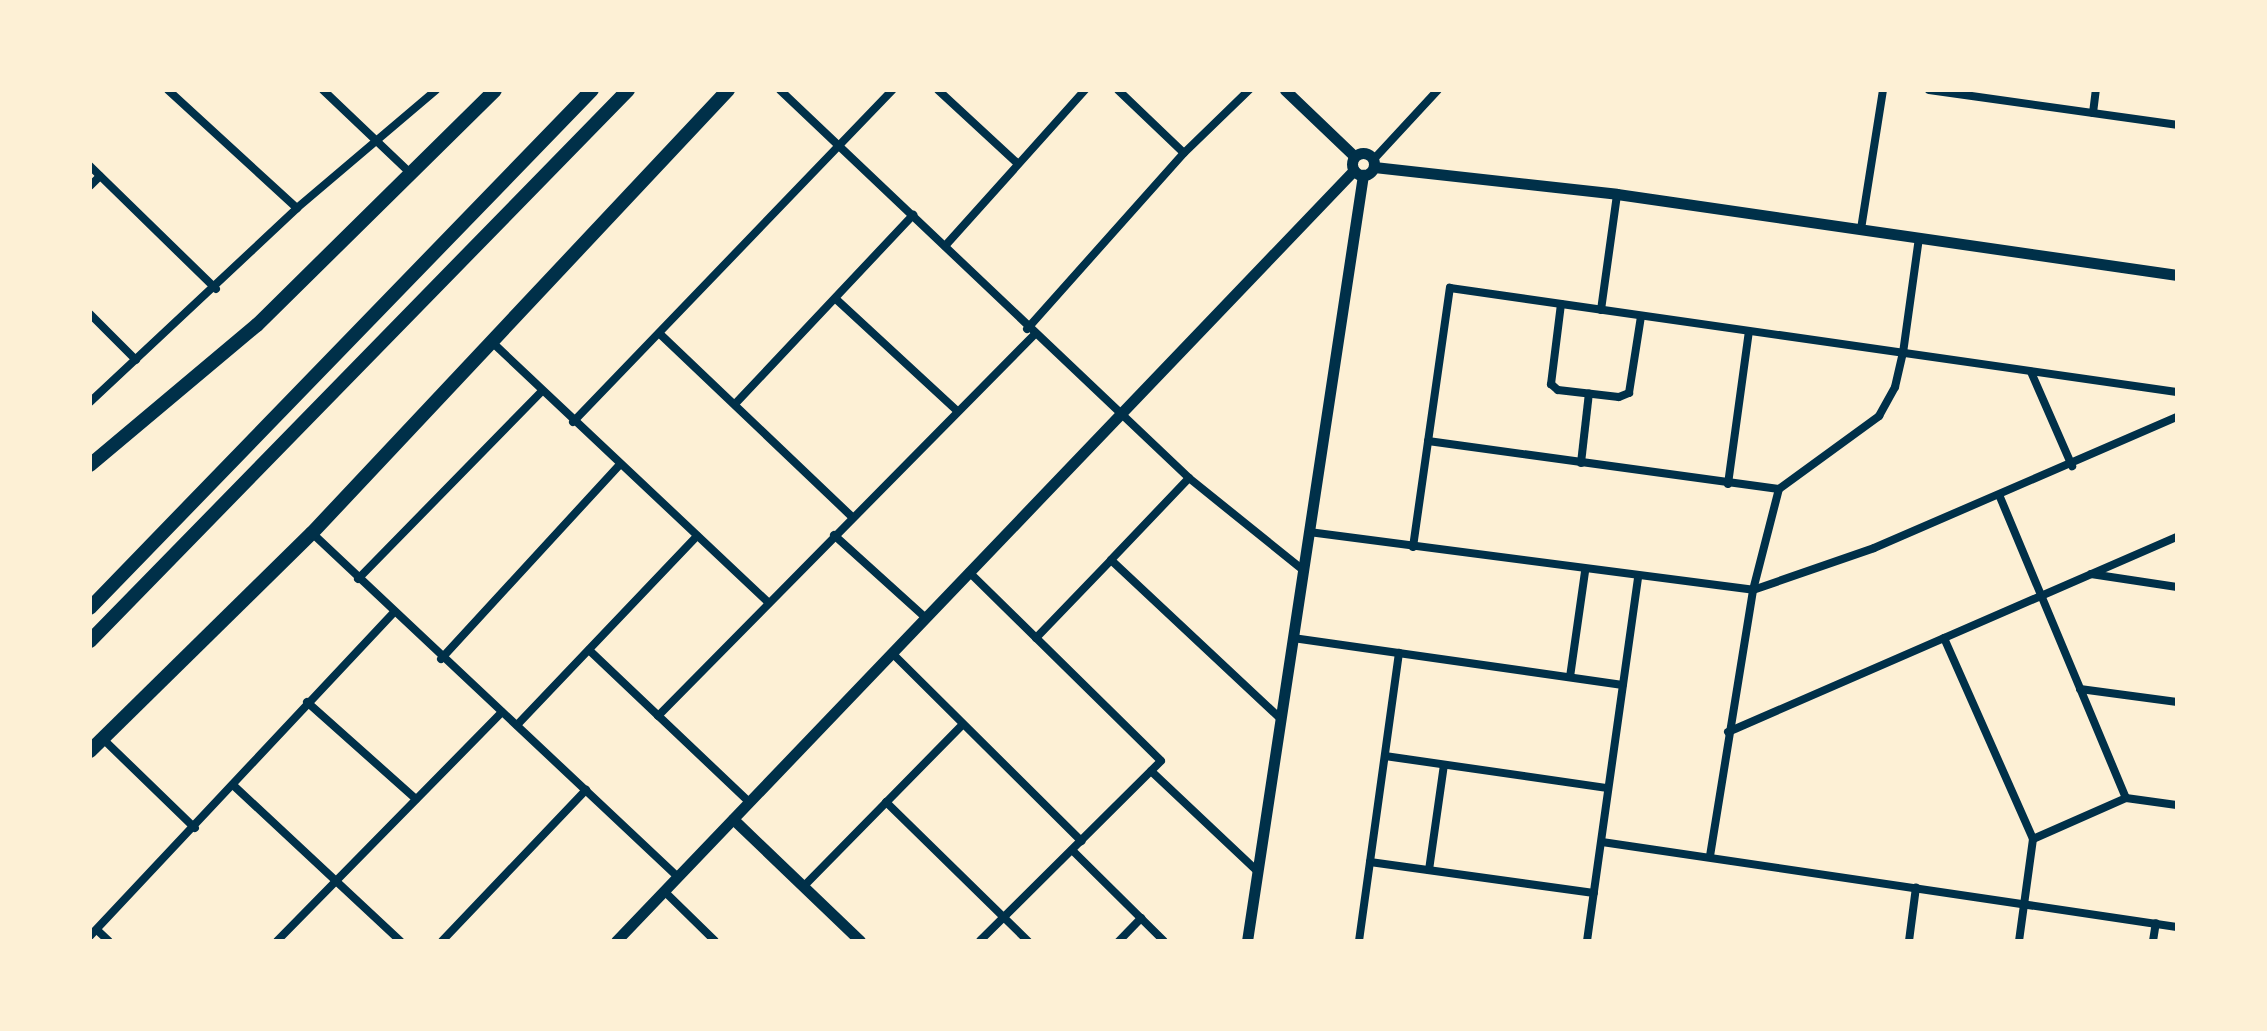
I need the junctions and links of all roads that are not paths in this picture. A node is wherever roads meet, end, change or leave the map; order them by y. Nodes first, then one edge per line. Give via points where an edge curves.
1 (168, 90) edge
2 (323, 90) edge
3 (436, 90) edge
4 (495, 90) edge
5 (592, 90) edge
6 (628, 90) edge
7 (728, 90) edge
8 (780, 90) edge
9 (893, 90) edge
10 (938, 90) edge
11 (1085, 90) edge
12 (1118, 90) edge
13 (1249, 90) edge
14 (1285, 90) edge
15 (1438, 90) edge
16 (1883, 90) edge
17 (1929, 90) edge
18 (2096, 90) edge
19 (1985, 94) edge
20 (2093, 113) junction
21 (2177, 125) edge
22 (379, 142) junction
23 (844, 146) junction
24 (1184, 153) junction
25 (1354, 156) junction
26 (1017, 163) junction
27 (1374, 163) junction
28 (90, 166) edge
29 (408, 171) junction
30 (1358, 173) junction
31 (100, 176) junction
32 (90, 186) edge
33 (1617, 194) junction
34 (297, 208) junction
35 (913, 215) junction
36 (1861, 229) junction
37 (1919, 237) junction
38 (945, 246) junction
39 (2177, 275) edge
40 (216, 289) junction
41 (837, 300) junction
42 (1561, 304) junction
43 (1601, 310) junction
44 (90, 314) edge
45 (1641, 316) junction
46 (1749, 331) junction
47 (1030, 332) junction
48 (660, 334) junction
49 (493, 343) junction
50 (1903, 353) junction
51 (136, 360) junction
52 (2031, 372) junction
53 (541, 392) junction
54 (2177, 392) edge
55 (1589, 393) junction
56 (90, 402) edge
57 (735, 404) junction
58 (956, 410) junction
59 (1120, 415) junction
60 (2177, 417) edge
61 (573, 422) junction
62 (1428, 441) junction
63 (1581, 463) junction
64 (620, 464) junction
65 (90, 465) edge
66 (2072, 466) junction
67 (1189, 478) junction
68 (1728, 484) junction
69 (1779, 489) junction
70 (2000, 497) junction
71 (852, 517) junction
72 (1309, 532) junction
73 (312, 533) junction
74 (834, 535) junction
75 (697, 536) junction
76 (2177, 537) edge
77 (1413, 547) junction
78 (1111, 560) junction
79 (1303, 570) junction
80 (1585, 571) junction
81 (969, 572) junction
82 (2089, 574) junction
83 (358, 579) junction
84 (1638, 579) junction
85 (2177, 587) edge
86 (1753, 590) junction
87 (2042, 595) junction
88 (769, 603) junction
89 (90, 608) edge
90 (393, 613) junction
91 (926, 618) junction
92 (1036, 638) junction
93 (1293, 638) junction
94 (1944, 638) junction
95 (90, 641) edge
96 (589, 650) junction
97 (892, 653) junction
98 (1399, 653) junction
99 (441, 659) junction
100 (1570, 677) junction
101 (1623, 685) junction
102 (2080, 689) junction
103 (307, 702) junction
104 (2177, 702) edge
105 (502, 712) junction
106 (658, 716) junction
107 (1280, 718) junction
108 (963, 724) junction
109 (517, 725) junction
110 (1728, 732) junction
111 (103, 739) junction
112 (90, 751) edge
113 (1385, 756) junction
114 (1444, 765) junction
115 (1151, 771) junction
116 (233, 785) junction
117 (1608, 788) junction
118 (586, 790) junction
119 (2126, 798) junction
120 (416, 799) junction
121 (749, 802) junction
122 (886, 802) junction
123 (2177, 805) edge
124 (733, 819) junction
125 (195, 828) junction
126 (2033, 839) junction
127 (1081, 841) junction
128 (1602, 842) junction
129 (1072, 850) junction
130 (1710, 856) junction
131 (1370, 862) junction
132 (1429, 870) junction
133 (1257, 871) junction
134 (678, 877) junction
135 (335, 880) junction
136 (803, 887) junction
137 (1916, 887) junction
138 (664, 891) junction
139 (1594, 893) junction
140 (2024, 903) junction
141 (1004, 917) junction
142 (1141, 918) junction
143 (2156, 923) junction
144 (2177, 927) edge
145 (93, 933) edge
146 (109, 941) edge
147 (277, 941) edge
148 (400, 941) edge
149 (442, 941) edge
150 (616, 941) edge
151 (715, 941) edge
152 (860, 941) edge
153 (980, 941) edge
154 (1028, 941) edge
155 (1119, 941) edge
156 (1164, 941) edge
157 (1247, 941) edge
158 (1359, 941) edge
159 (1587, 941) edge
160 (1909, 941) edge
161 (2019, 941) edge
162 (2153, 941) edge

1 - 34 street
2 - 22 street
3 - 22 street
4 - 29 main road
5 - 89 main road
6 - 95 main road
7 - 49 main road
8 - 23 street
9 - 23 street
10 - 26 street
11 - 26 street
12 - 24 street
13 - 24 street
14 - 25 street
15 - 27 street
16 - 36 street
17 - 19 street
18 - 20 street
19 - 20 street
20 - 21 street
22 - 29 street
22 - 34 street
23 - 35 street
23 - 48 street
24 - 47 street
25 - 27 street via 1363,152
25 - 30 street
26 - 38 street
27 - 30 street
27 - 33 street
28 - 31 street
29 - 65 main road via 257,325
30 - 59 street
30 - 72 street
31 - 32 street
31 - 40 street
33 - 36 street
33 - 43 street
34 - 40 street
35 - 38 street
35 - 41 street
36 - 37 street
37 - 39 street
37 - 50 street
38 - 47 street
40 - 51 street
41 - 57 street
41 - 58 street
42 - 43 street
42 - 55 street via 1551,384
42 - 62 street via 1450,288
43 - 45 street
44 - 51 street
45 - 46 street
45 - 55 street via 1629,393
46 - 50 street
46 - 68 street
47 - 58 street
47 - 59 street
48 - 57 street
48 - 61 street
49 - 53 street
49 - 73 main road
50 - 52 street
50 - 69 street via 1895,387 1879,416
51 - 56 street
52 - 54 street
52 - 66 street
53 - 61 street
53 - 83 street
55 - 63 street
57 - 71 street
58 - 71 street
59 - 67 street
59 - 81 street
60 - 66 street
61 - 64 street
62 - 63 street
62 - 77 street
63 - 68 street
64 - 75 street
64 - 99 street
66 - 70 street
67 - 78 street
67 - 79 street
68 - 69 street
69 - 86 street
70 - 86 street
70 - 87 street
71 - 74 street
72 - 77 street
72 - 79 street
73 - 83 street
73 - 111 main road
74 - 88 street
74 - 91 street
75 - 88 street
75 - 96 street
76 - 82 street
77 - 80 street
78 - 92 street
78 - 107 street
79 - 93 street
80 - 84 street
80 - 100 street
81 - 91 street
81 - 92 street
82 - 85 street
82 - 87 street
83 - 90 street
84 - 86 street
84 - 101 street
86 - 110 street
87 - 94 street
87 - 102 street
88 - 106 street
90 - 99 street
90 - 103 street
91 - 97 street
92 - 115 street via 1161,761
93 - 98 street
93 - 107 street
94 - 110 street
94 - 126 street
96 - 106 street
96 - 109 street
97 - 108 street
97 - 121 street
98 - 100 street
98 - 113 street
99 - 105 street
100 - 101 street
101 - 117 street
102 - 104 street
102 - 119 street
103 - 116 street
103 - 120 street
105 - 109 street
105 - 120 street
106 - 121 street
107 - 133 street
108 - 122 street
108 - 127 street
109 - 118 street
110 - 130 street
111 - 112 main road
111 - 125 street
113 - 114 street
113 - 131 street
114 - 117 street
114 - 132 street
115 - 127 street
115 - 133 street
116 - 125 street
116 - 135 street
117 - 128 street
118 - 134 street
118 - 149 street
119 - 123 street
119 - 126 street
120 - 135 street
121 - 124 street
122 - 136 street
122 - 141 street
124 - 134 street
124 - 136 street
125 - 145 street
126 - 140 street
127 - 129 street
128 - 130 street
128 - 139 street
129 - 141 street
129 - 142 street
130 - 137 street
131 - 132 street
131 - 158 street
132 - 139 street
133 - 157 street
134 - 138 street
135 - 147 street
135 - 148 street
136 - 152 street
137 - 140 street
137 - 160 street
138 - 150 street
138 - 151 street
139 - 159 street
140 - 143 street
140 - 161 street
141 - 153 street
141 - 154 street
142 - 155 street
142 - 156 street
143 - 144 street
143 - 162 street
145 - 146 street

